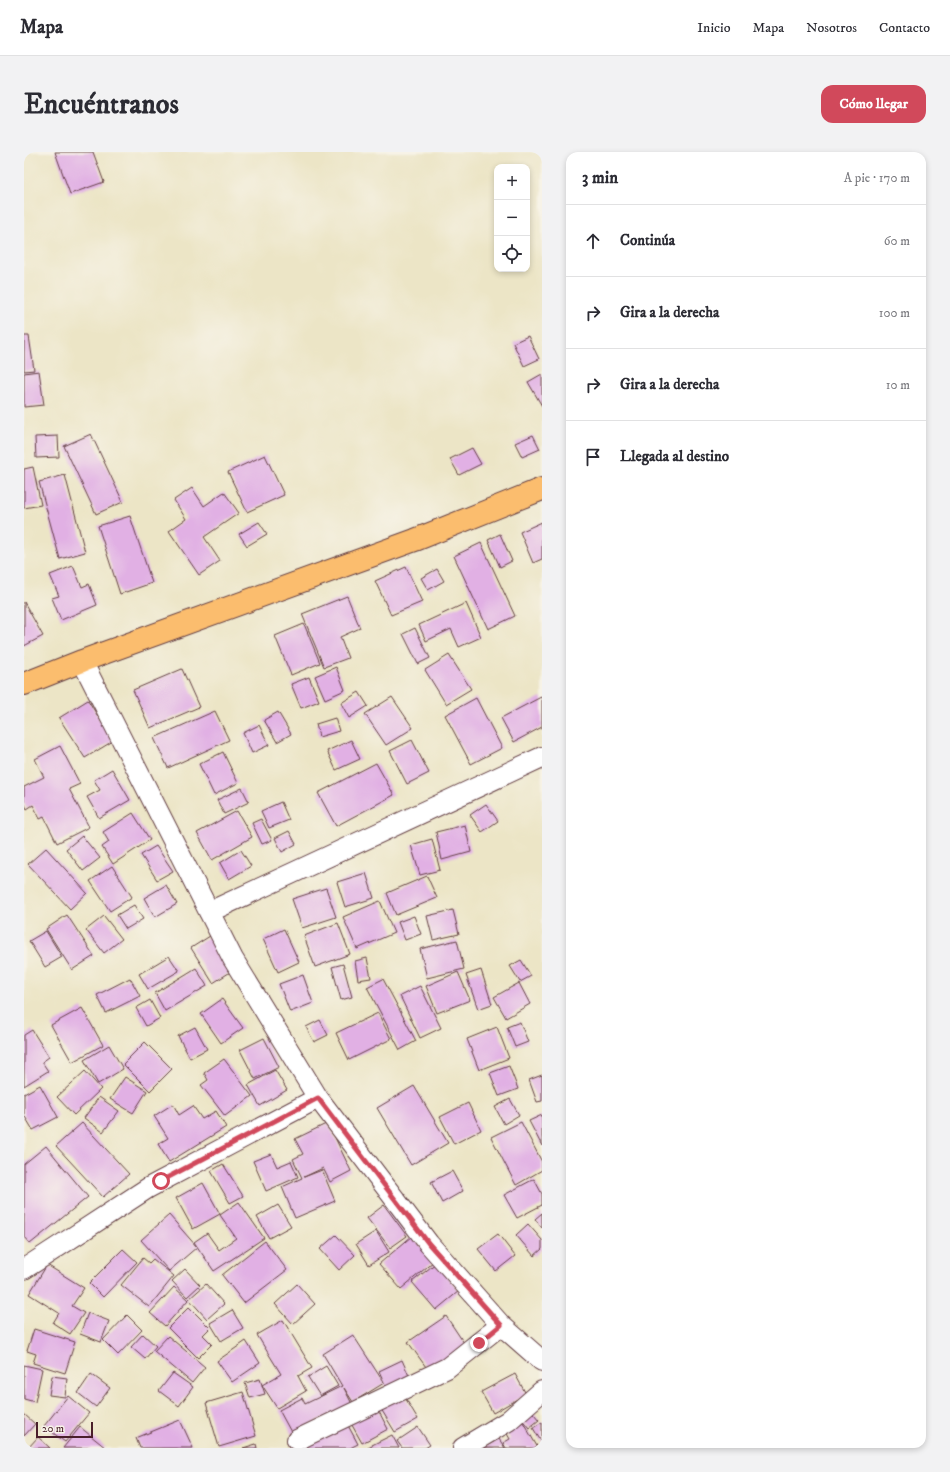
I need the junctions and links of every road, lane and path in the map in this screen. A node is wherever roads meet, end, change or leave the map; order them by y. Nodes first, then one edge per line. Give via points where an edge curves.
1 (542, 489) edge
2 (82, 661) junction
3 (24, 684) edge
4 (542, 758) edge
5 (209, 912) junction
6 (318, 1098) junction
7 (24, 1269) edge
8 (501, 1325) junction
9 (542, 1360) edge
10 (542, 1391) edge
11 (297, 1440) dead end
12 (463, 1448) edge

1 - 2 main road via 415,540
2 - 3 main road
2 - 5 street
4 - 5 street
5 - 6 street via 232,959
6 - 7 street via 148,1188
6 - 8 street via 429,1244
8 - 9 street
8 - 11 street via 447,1368
10 - 12 street via 508,1421

